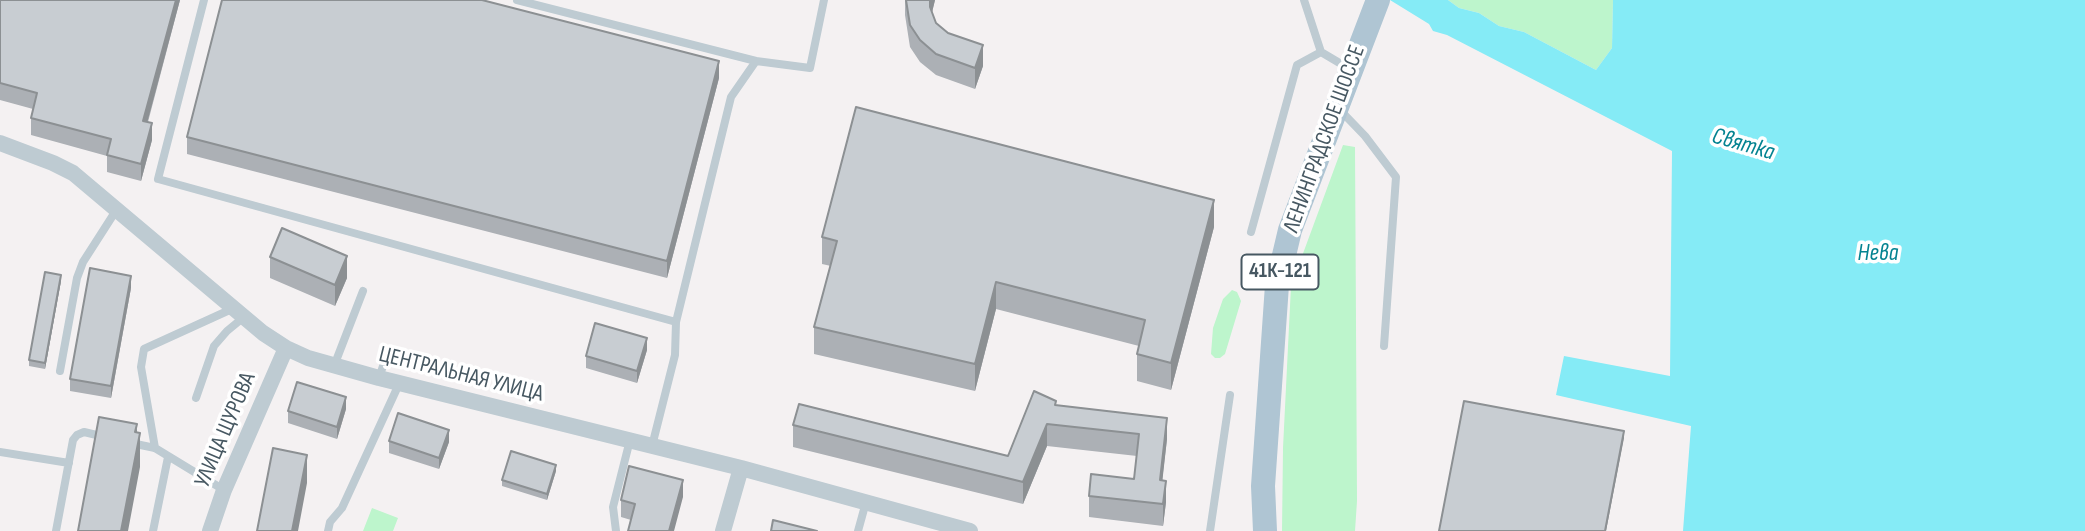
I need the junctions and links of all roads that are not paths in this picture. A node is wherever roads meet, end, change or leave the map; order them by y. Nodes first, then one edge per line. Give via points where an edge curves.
1 (204, 0) edge
2 (517, 0) edge
3 (824, 0) edge
4 (1304, 0) edge
5 (1378, 0) edge
6 (1321, 52) junction
7 (756, 61) junction
8 (1350, 70) junction
9 (1337, 107) junction
10 (0, 143) edge
11 (117, 209) junction
12 (1251, 232) dead end
13 (363, 291) dead end
14 (239, 313) junction
15 (676, 322) junction
16 (1384, 346) dead end
17 (286, 348) junction
18 (387, 354) dead end
19 (334, 366) junction
20 (60, 371) dead end
21 (379, 378) junction
22 (399, 384) junction
23 (1230, 395) dead end
24 (196, 398) dead end
25 (630, 440) junction
26 (652, 446) junction
27 (155, 448) junction
28 (0, 452) edge
29 (168, 457) junction
30 (69, 463) junction
31 (741, 468) junction
32 (224, 490) junction
33 (866, 502) junction
34 (55, 531) edge
35 (153, 531) edge
36 (210, 531) edge
37 (328, 531) edge
38 (616, 531) edge
39 (723, 531) edge
40 (858, 531) edge
41 (971, 531) edge
42 (1210, 531) edge
43 (1265, 531) edge

1 - 15 lane via 158,178
2 - 7 lane
3 - 7 lane via 810,68
4 - 6 lane
5 - 8 main road, ЛЕНИНГРАДСКОЕ ШОССЕ / 41К-121
6 - 8 lane
6 - 12 lane via 1297,65
7 - 15 lane via 732,97
8 - 9 main road, ЛЕНИНГРАДСКОЕ ШОССЕ / 41К-121
9 - 16 lane via 1396,177
9 - 43 main road, ЛЕНИНГРАДСКОЕ ШОССЕ / 41К-121 via 1290,230 1277,285 1263,486
10 - 11 street, ЦЕНТРАЛЬНАЯ УЛИЦА via 73,173
11 - 14 street, ЦЕНТРАЛЬНАЯ УЛИЦА
11 - 20 lane via 77,278
13 - 19 lane
14 - 17 street, ЦЕНТРАЛЬНАЯ УЛИЦА
14 - 24 lane via 214,346
14 - 27 lane via 144,349 141,367
15 - 26 lane via 676,355
17 - 19 street, ЦЕНТРАЛЬНАЯ УЛИЦА
17 - 32 street, УЛИЦА ЩУРОВА
18 - 21 lane
19 - 21 street, ЦЕНТРАЛЬНАЯ УЛИЦА
21 - 22 street, ЦЕНТРАЛЬНАЯ УЛИЦА
22 - 25 street, ЦЕНТРАЛЬНАЯ УЛИЦА
22 - 37 lane
23 - 42 lane
25 - 26 street, ЦЕНТРАЛЬНАЯ УЛИЦА
25 - 38 lane via 613,506
26 - 31 street, ЦЕНТРАЛЬНАЯ УЛИЦА
27 - 29 lane
27 - 30 lane via 84,432 74,440
28 - 30 lane
29 - 32 lane
29 - 35 lane
30 - 34 lane
31 - 33 street, ЦЕНТРАЛЬНАЯ УЛИЦА
31 - 39 street
32 - 36 street, УЛИЦА ЩУРОВА
33 - 40 lane
33 - 41 street, ЦЕНТРАЛЬНАЯ УЛИЦА

